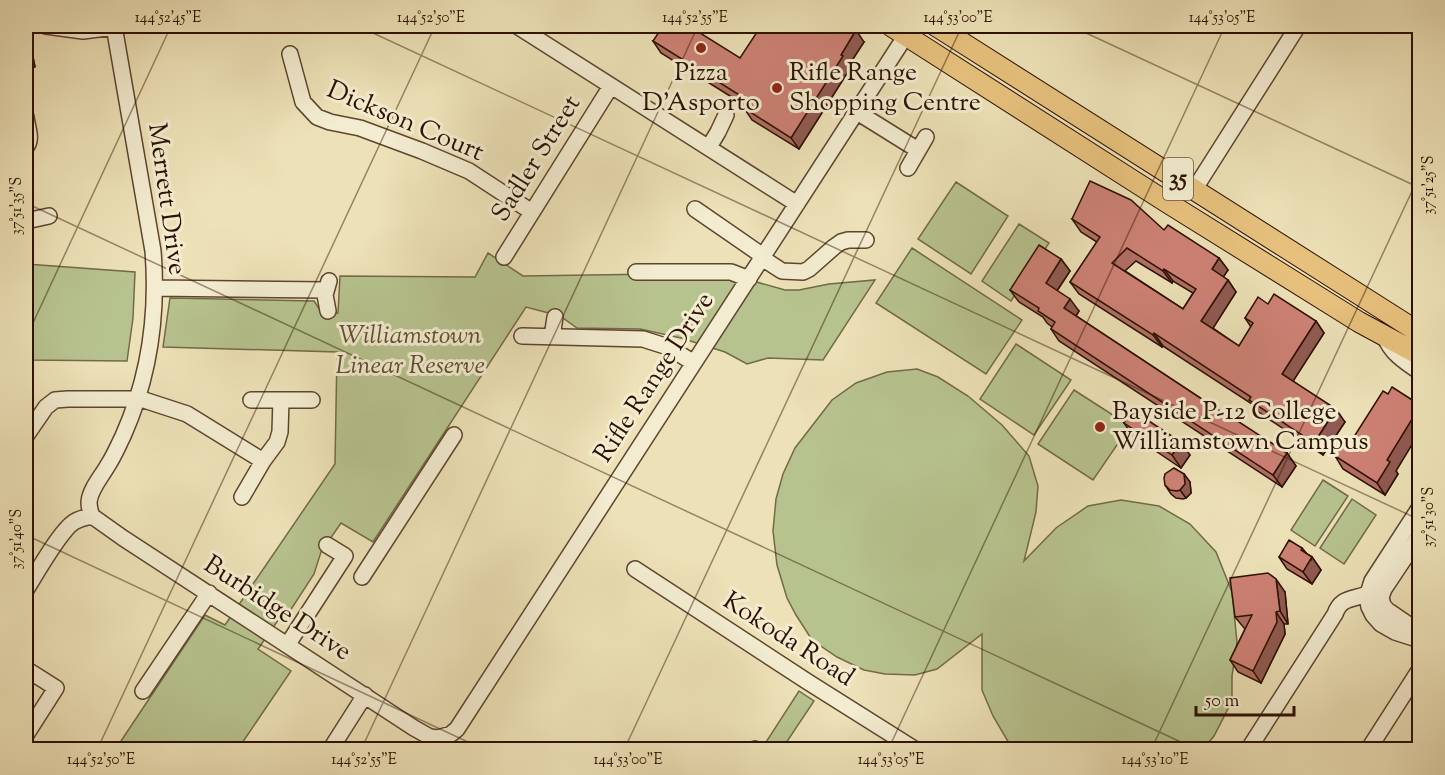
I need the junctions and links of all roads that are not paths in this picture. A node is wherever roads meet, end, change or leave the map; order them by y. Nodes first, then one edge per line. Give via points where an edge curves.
1 (46, 26) edge
2 (114, 26) edge
3 (517, 26) edge
4 (936, 26) edge
5 (1298, 26) edge
6 (903, 29) edge
7 (290, 54) dead end
8 (611, 86) junction
9 (857, 112) junction
10 (726, 115) dead end
11 (26, 117) edge
12 (26, 147) edge
13 (709, 147) junction
14 (908, 168) dead end
15 (1194, 190) junction
16 (797, 204) junction
17 (695, 209) dead end
18 (532, 212) junction
19 (49, 216) dead end
20 (26, 220) edge
21 (866, 240) dead end
22 (504, 257) dead end
23 (762, 257) junction
24 (636, 272) dead end
25 (749, 279) junction
26 (155, 288) junction
27 (1382, 310) junction
28 (328, 311) dead end
29 (555, 317) dead end
30 (1419, 333) edge
31 (1381, 334) junction
32 (522, 336) dead end
33 (552, 337) junction
34 (1419, 355) edge
35 (694, 363) junction
36 (1419, 372) edge
37 (138, 399) junction
38 (251, 400) dead end
39 (281, 400) junction
40 (312, 400) dead end
41 (454, 435) dead end
42 (26, 436) edge
43 (257, 458) junction
44 (242, 497) dead end
45 (1419, 507) edge
46 (92, 516) junction
47 (1419, 535) edge
48 (327, 545) dead end
49 (341, 562) junction
50 (635, 569) dead end
51 (26, 590) edge
52 (209, 593) junction
53 (1373, 602) junction
54 (1419, 640) edge
55 (288, 644) junction
56 (26, 669) edge
57 (1419, 669) edge
58 (143, 691) dead end
59 (364, 695) junction
60 (26, 735) edge
61 (437, 744) edge
62 (330, 750) edge
63 (916, 750) edge
64 (1248, 750) edge
65 (1368, 750) edge

1 - 2 street via 83,31
2 - 26 street, Merrett Drive via 153,250
3 - 8 street
4 - 15 main road, 35
5 - 15 street
6 - 9 street, Rifle Range Drive
6 - 31 main road, 35 via 1168,203
7 - 18 street, Dickson Court via 303,102 317,117 360,128 460,167
8 - 13 street
8 - 18 street, Sadler Street
9 - 14 street via 922,144
9 - 16 street, Rifle Range Drive
10 - 13 street
11 - 12 street via 30,140
13 - 16 street
15 - 27 main road, 35
16 - 23 street, Rifle Range Drive
17 - 23 street
18 - 22 street, Sadler Street
19 - 20 street
21 - 23 street via 847,233 802,272 783,271
23 - 25 street, Rifle Range Drive
24 - 25 street via 731,272
25 - 35 street, Rifle Range Drive
26 - 28 street via 327,286
26 - 37 street, Merrett Drive via 151,340
27 - 30 main road, 35
27 - 31 main road
29 - 33 street
31 - 34 main road, 35
31 - 36 street via 1396,354
32 - 33 street
33 - 35 street via 643,339 664,345
35 - 61 street, Rifle Range Drive via 457,729
37 - 42 street via 60,399 46,407
37 - 43 street via 187,414
37 - 46 street, Merrett Drive via 114,454 90,495
38 - 39 street
39 - 40 street
39 - 43 street via 278,439 273,448
41 - 49 street via 365,572
43 - 44 street
45 - 53 street via 1372,581
46 - 51 street via 72,523 63,532
46 - 52 street, Burbidge Drive
47 - 53 street via 1381,597
48 - 49 street via 345,556
49 - 55 street
50 - 63 street, Kokoda Road
52 - 55 street, Burbidge Drive
52 - 58 street
53 - 54 street via 1406,623
53 - 64 street via 1335,614
55 - 59 street, Burbidge Drive
56 - 60 street via 56,688
57 - 65 street
59 - 61 street, Burbidge Drive
59 - 62 street

